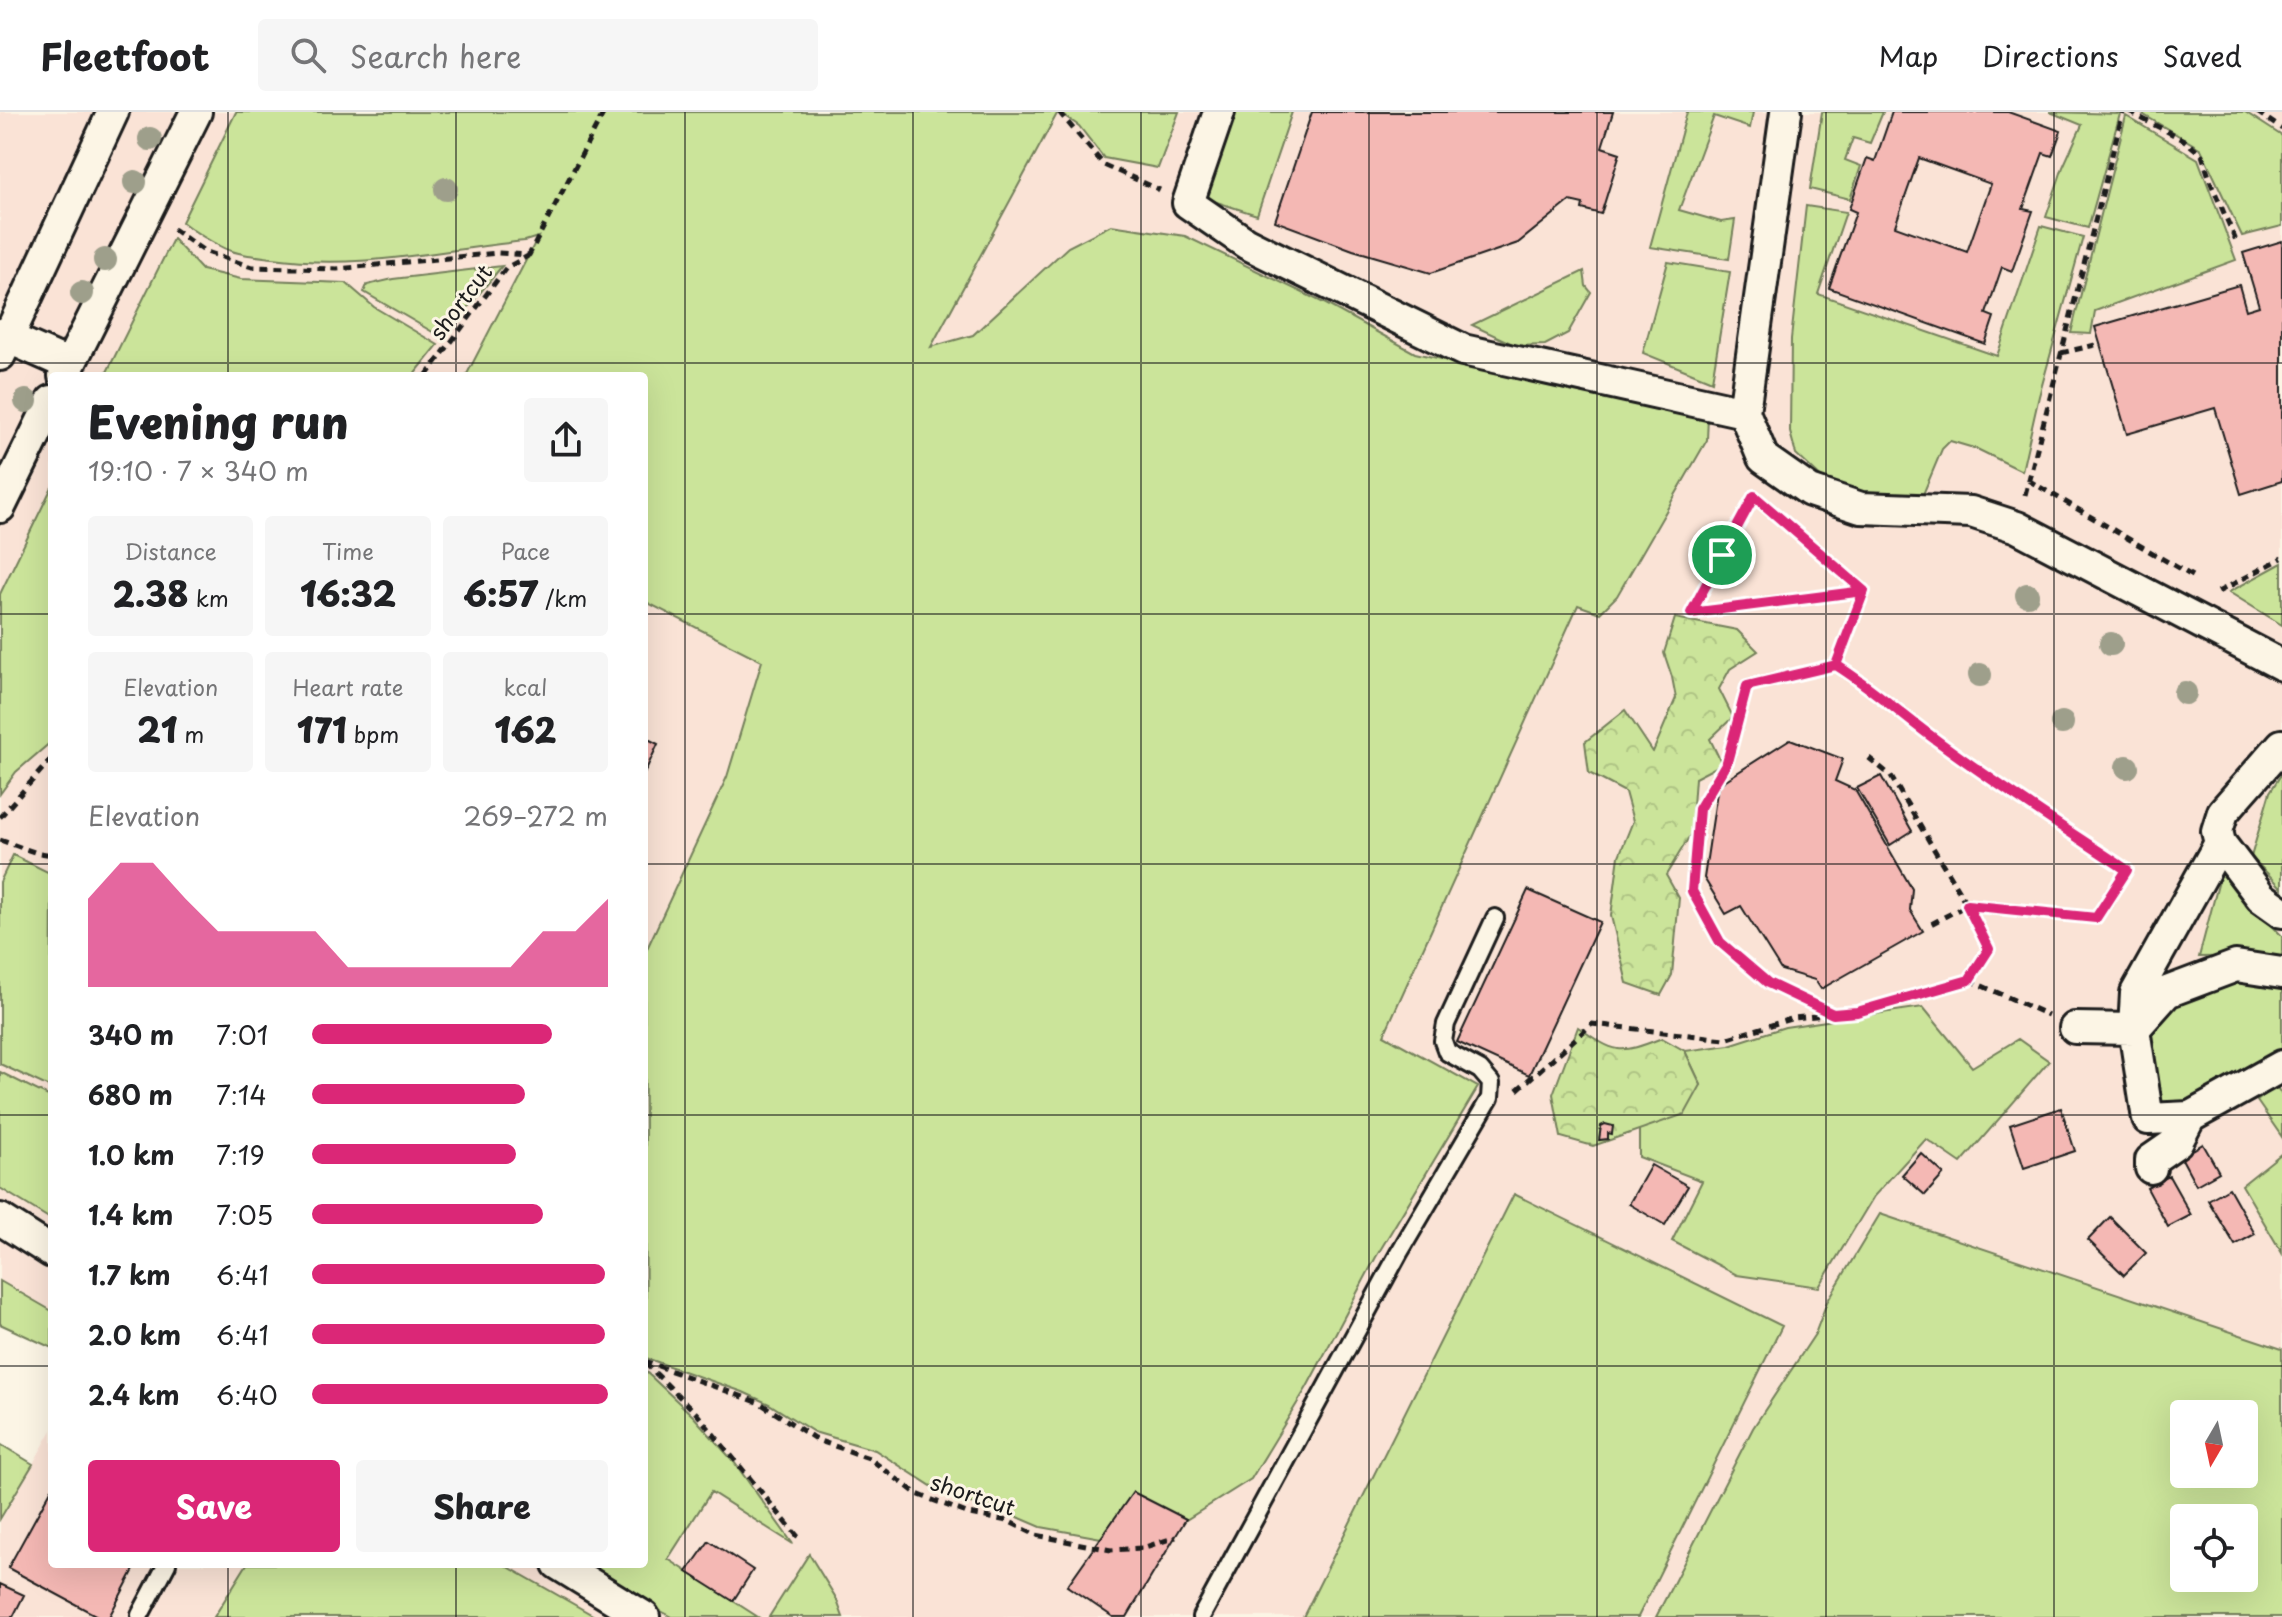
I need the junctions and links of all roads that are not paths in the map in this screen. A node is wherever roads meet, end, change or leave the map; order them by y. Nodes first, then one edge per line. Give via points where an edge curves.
1 (113, 112) edge
2 (196, 112) edge
3 (1219, 112) edge
4 (1786, 112) edge
5 (3, 342) edge
6 (67, 370) edge
7 (48, 409) edge
8 (1744, 412) junction
9 (0, 507) edge
10 (2282, 665) edge
11 (2282, 745) edge
12 (2220, 843) junction
13 (2282, 912) edge
14 (1495, 918) dead end
15 (2282, 973) edge
16 (2075, 1028) road end
17 (2134, 1029) junction
18 (2282, 1066) edge
19 (2190, 1117) junction
20 (2151, 1168) dead end
21 (0, 1219) edge
22 (48, 1249) edge
23 (165, 1568) edge
24 (564, 1568) edge
25 (140, 1615) dead end
26 (644, 1617) edge
27 (1201, 1617) edge

1 - 5 street
2 - 6 street
3 - 8 street via 1188,203 1246,243 1463,350
4 - 8 street
5 - 6 street
7 - 9 street
8 - 10 street via 1763,458 1810,491 1861,508 1971,512 2017,527
11 - 12 street via 2223,812 2217,831
12 - 13 street via 2261,897
12 - 17 street via 2136,993
14 - 27 lane via 1443,1041 1447,1052 1480,1070 1491,1083 1490,1098 1399,1253
15 - 17 street via 2236,966 2167,992
16 - 17 street
17 - 19 street via 2148,1119
18 - 19 street
19 - 20 street via 2177,1142 2151,1160
21 - 22 street
23 - 25 lane
24 - 26 street

